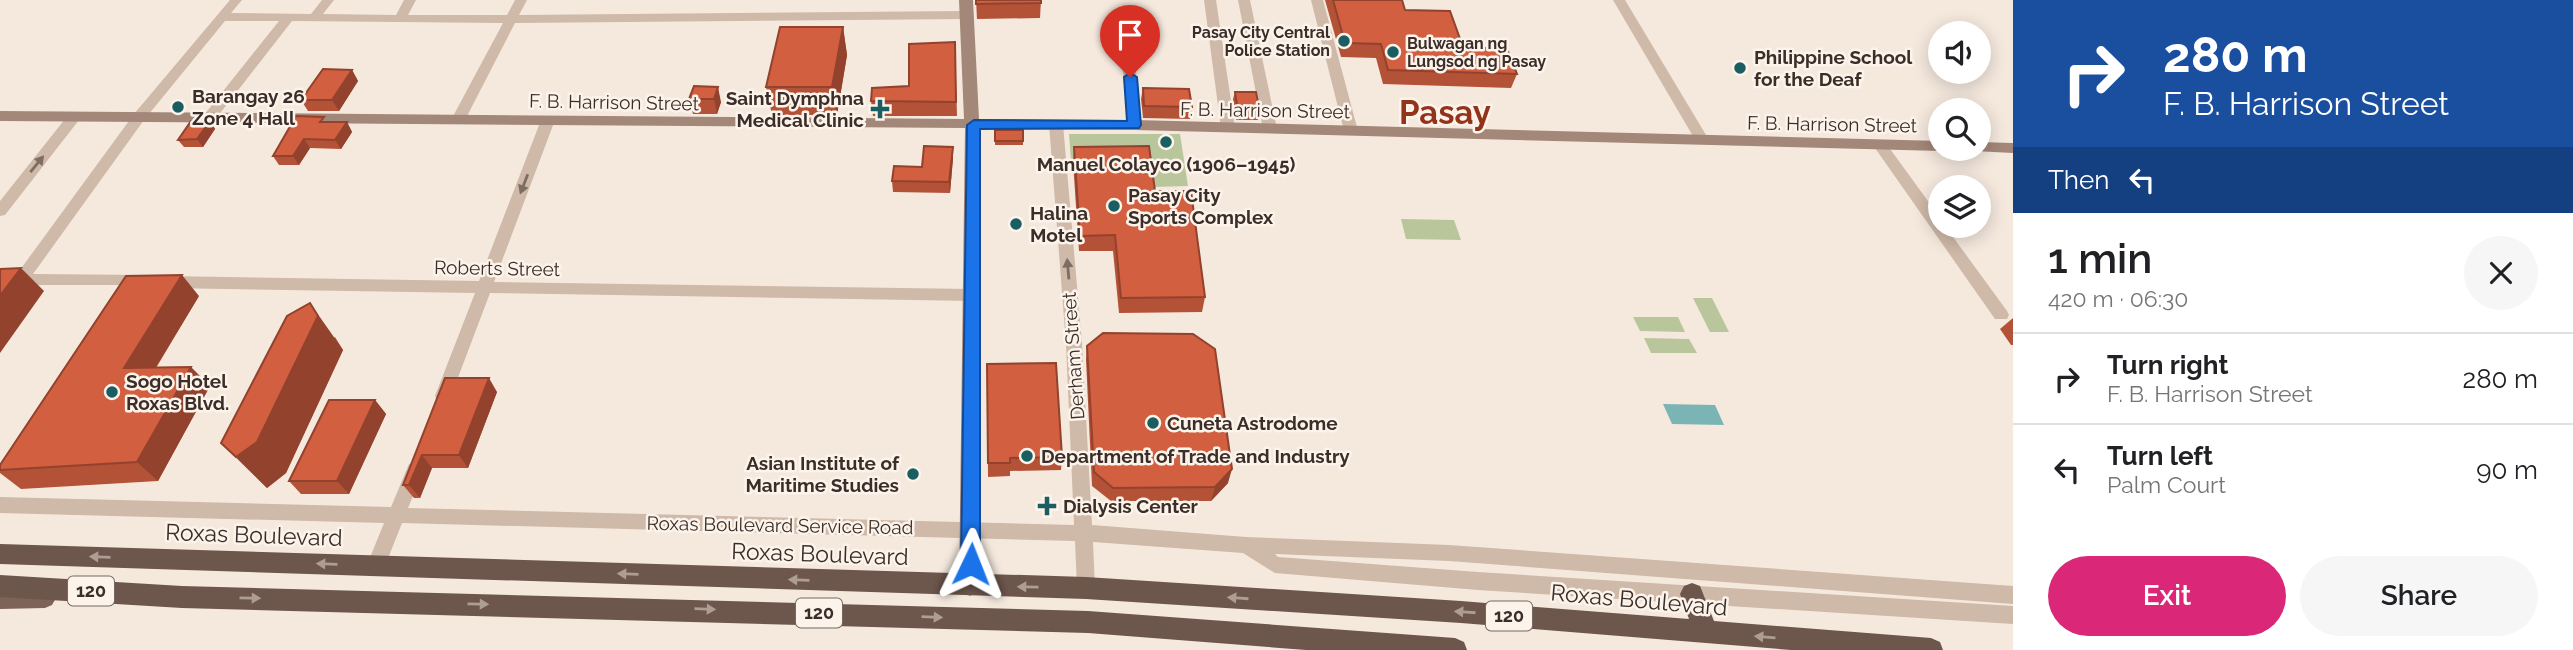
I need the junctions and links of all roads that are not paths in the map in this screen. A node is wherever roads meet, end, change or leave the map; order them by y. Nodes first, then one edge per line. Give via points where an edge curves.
1 (236, 0) edge
2 (328, 0) edge
3 (410, 0) edge
4 (520, 0) edge
5 (1210, 0) edge
6 (1244, 0) edge
7 (1317, 0) edge
8 (1619, 0) edge
9 (966, 8) edge
10 (221, 17) junction
11 (288, 18) junction
12 (314, 18) junction
13 (399, 19) junction
14 (512, 19) junction
15 (1126, 30) dead end
16 (0, 116) edge
17 (74, 117) junction
18 (139, 117) junction
19 (209, 118) junction
20 (458, 120) junction
21 (548, 121) junction
22 (1056, 124) junction
23 (974, 125) junction
24 (1134, 125) junction
25 (1228, 128) junction
26 (1270, 129) junction
27 (1351, 131) junction
28 (1702, 141) junction
29 (1880, 145) junction
30 (1928, 146) edge
31 (1991, 147) edge
32 (2013, 148) edge
33 (0, 211) edge
34 (0, 279) edge
35 (21, 279) junction
36 (485, 287) junction
37 (973, 295) junction
38 (2001, 316) dead end
39 (436, 415) edge
40 (421, 453) edge
41 (0, 505) edge
42 (397, 516) junction
43 (972, 528) junction
44 (1084, 533) junction
45 (1246, 545) junction
46 (0, 554) edge
47 (376, 565) junction
48 (0, 586) edge
49 (970, 586) junction
50 (1086, 588) junction
51 (1692, 594) junction
52 (2013, 595) edge
53 (182, 597) junction
54 (0, 598) edge
55 (2013, 615) edge
56 (1706, 632) junction
57 (1251, 641) edge
58 (1322, 644) edge
59 (1455, 650) edge
60 (1931, 650) edge

1 - 10 street
2 - 12 street
3 - 13 street
4 - 14 street
5 - 25 street
6 - 26 street
7 - 27 street
8 - 28 street
9 - 14 street
9 - 23 main road
10 - 11 street
10 - 18 street
11 - 12 street
11 - 19 street
12 - 13 street
13 - 14 street
14 - 20 street
15 - 24 street
16 - 17 main road, F. B. Harrison Street
17 - 18 main road, F. B. Harrison Street
33 -> 17 street
18 - 19 main road, F. B. Harrison Street
18 - 35 street
19 - 20 main road, F. B. Harrison Street
20 - 21 main road, F. B. Harrison Street
21 - 23 main road, F. B. Harrison Street
21 -> 36 street
22 - 23 main road, F. B. Harrison Street
22 - 24 main road, F. B. Harrison Street
44 -> 22 street, Derham Street
23 - 37 main road
24 - 25 main road, F. B. Harrison Street
25 - 26 main road, F. B. Harrison Street
26 - 27 main road, F. B. Harrison Street
27 - 28 main road, F. B. Harrison Street
28 - 29 main road, F. B. Harrison Street
29 - 30 main road, F. B. Harrison Street
29 - 38 street
31 - 32 main road
34 - 35 street, Roberts Street
35 - 36 street, Roberts Street
36 - 37 street, Roberts Street
36 - 39 street
37 - 43 main road
40 - 42 street
41 - 42 street, Roxas Boulevard Service Road
42 - 43 street, Roxas Boulevard Service Road
42 - 47 street
43 - 44 street, Roxas Boulevard Service Road
43 - 49 main road
44 - 45 street, Roxas Boulevard Service Road
44 - 50 street, Derham Street
45 - 51 street via 1275,565
45 - 52 street, Roxas Boulevard Service Road via 1449,553
47 -> 46 highway, Roxas Boulevard / 120
49 -> 47 highway, Roxas Boulevard / 120
48 - 53 highway, 120
50 -> 49 highway, Roxas Boulevard / 120
56 -> 50 highway, Roxas Boulevard / 120
51 - 55 street
51 - 56 highway
53 - 54 main road
53 -> 57 highway, 120 via 1087,622
60 -> 56 highway, Roxas Boulevard / 120
57 - 58 highway, 120
58 - 59 highway, 120

